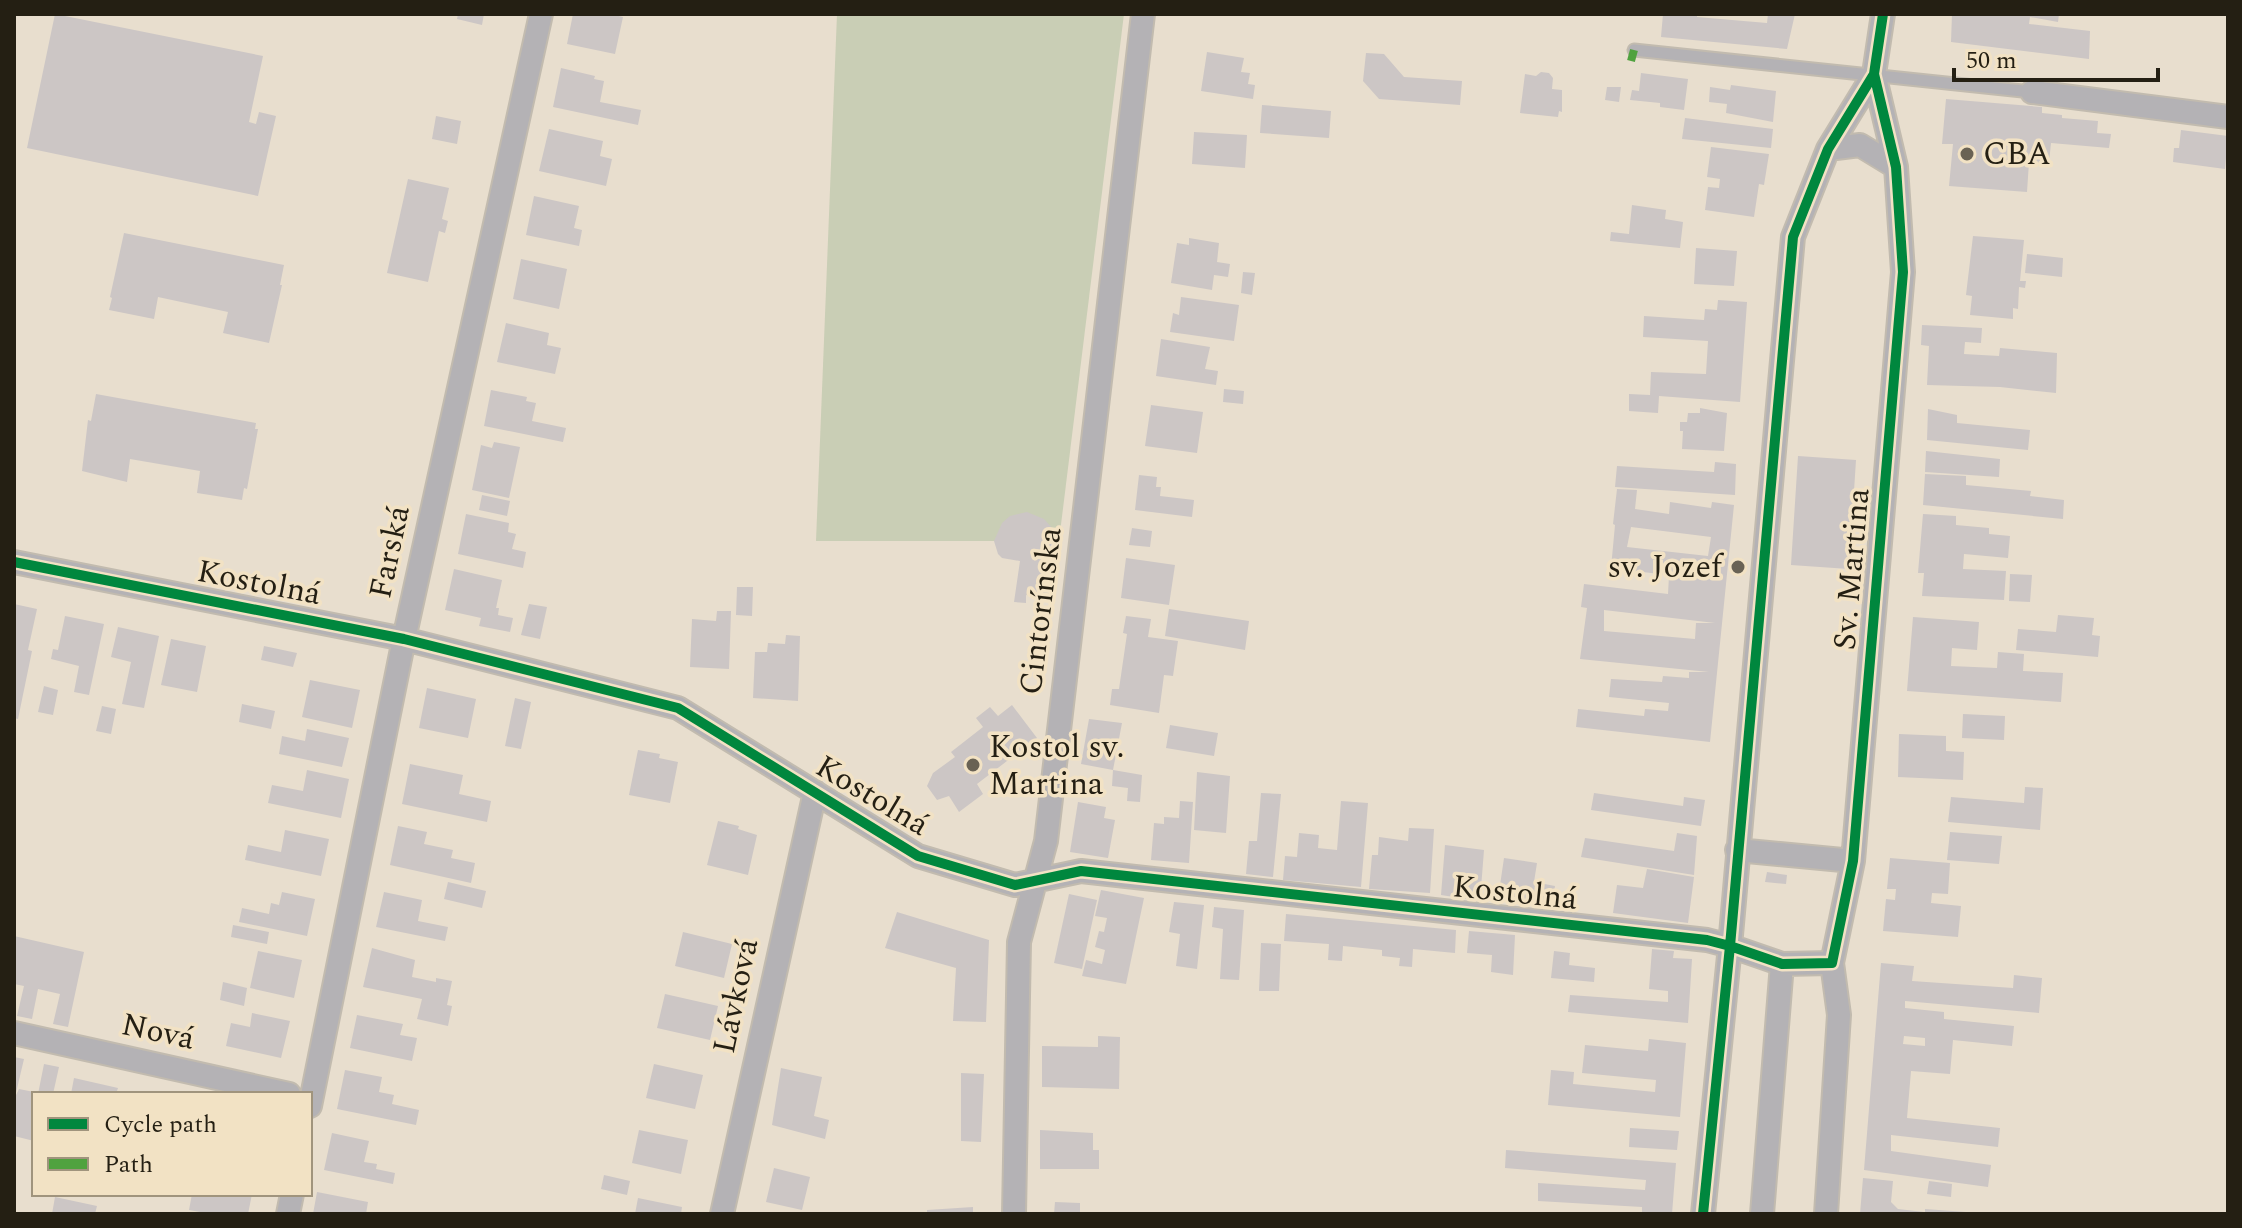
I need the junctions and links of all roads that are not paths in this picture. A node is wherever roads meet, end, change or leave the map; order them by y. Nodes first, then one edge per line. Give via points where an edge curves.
1 (541, 14) edge
2 (1143, 14) edge
3 (1883, 14) edge
4 (1634, 50) dead end
5 (1874, 74) junction
6 (2032, 92) joint
7 (2228, 117) edge
8 (1828, 149) junction
9 (1896, 167) junction
10 (14, 562) edge
11 (404, 639) junction
12 (815, 792) junction
13 (1737, 850) junction
14 (1853, 861) junction
15 (1036, 879) junction
16 (1730, 946) junction
17 (1832, 963) junction
18 (1782, 964) junction
19 (14, 1033) edge
20 (280, 1092) edge
21 (312, 1092) edge
22 (722, 1214) edge
23 (1014, 1214) edge
24 (1703, 1214) edge
25 (1762, 1214) edge
26 (1826, 1214) edge

1 - 11 street, Farská
2 - 15 street, Cintorínska via 1046,841
3 - 5 street, Sv. Martina
4 - 5 lane
5 - 6 lane
5 - 8 street, Sv. Martina
5 - 9 street, Sv. Martina
6 - 7 street
8 - 9 street via 1860,145
8 - 13 street, Sv. Martina via 1793,237
9 - 14 street, Sv. Martina via 1903,272
10 - 11 street, Kostolná
11 - 12 street, Kostolná via 678,708
11 - 21 street, Farská
12 - 15 street, Kostolná via 918,856 1015,885
12 - 22 street, Lávková
13 - 14 street
13 - 16 street, Sv. Martina
14 - 17 street, Sv. Martina
15 - 16 street, Kostolná via 1081,871
15 - 23 street, Cintorínska via 1019,942
16 - 18 street
16 - 24 street, Sv. Martina
17 - 18 street
17 - 26 street, Sv. Martina via 1839,1015
18 - 25 street
19 - 20 street, Nová

